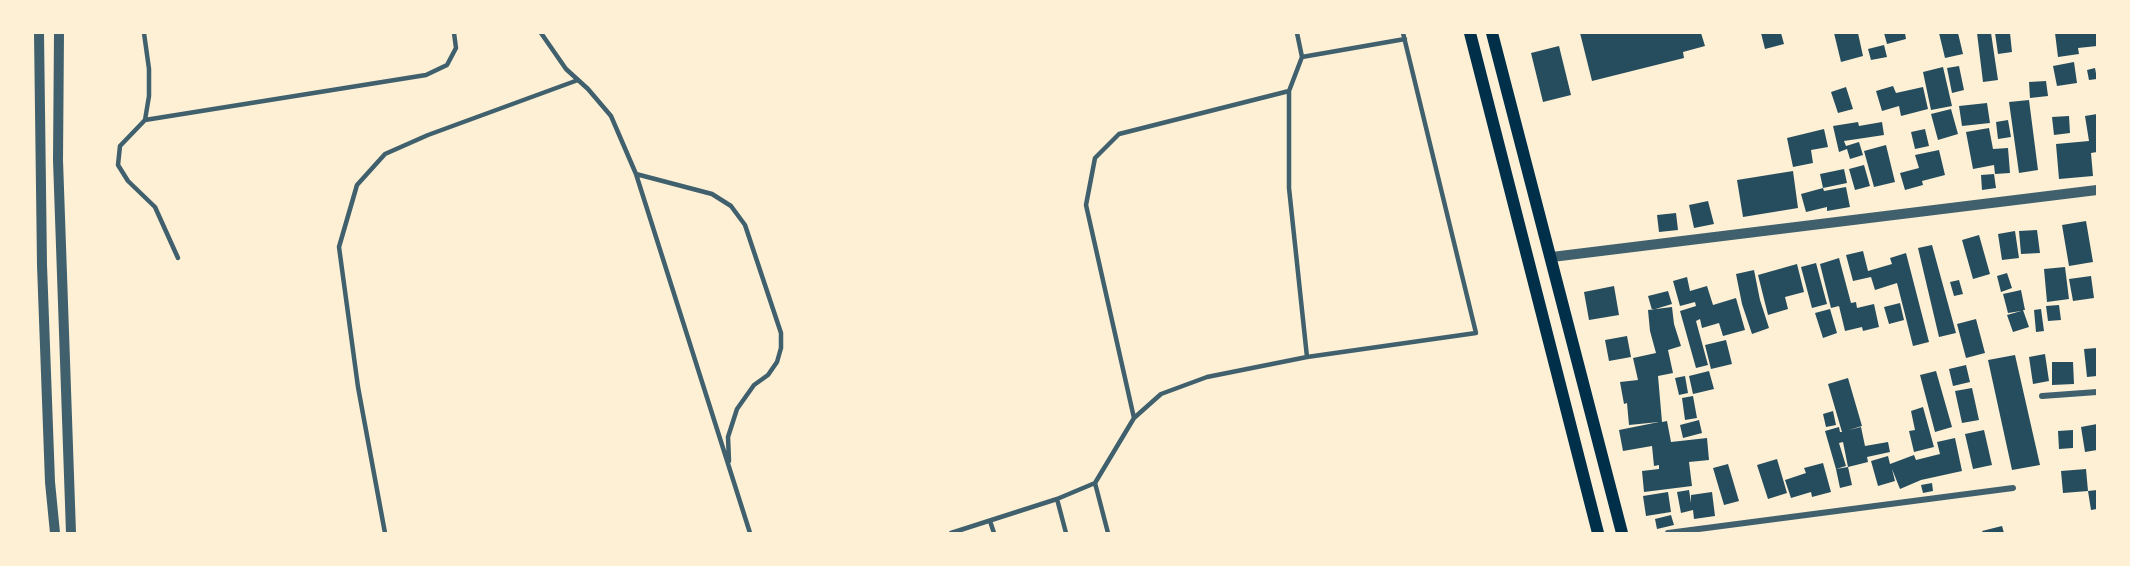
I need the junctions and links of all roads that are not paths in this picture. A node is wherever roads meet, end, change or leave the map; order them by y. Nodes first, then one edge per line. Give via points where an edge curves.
1 (39, 33) edge
2 (59, 33) edge
3 (144, 33) edge
4 (454, 33) edge
5 (541, 33) edge
6 (1297, 33) edge
7 (1470, 33) edge
8 (1492, 33) edge
9 (1404, 36) edge
10 (1302, 57) junction
11 (578, 80) junction
12 (1289, 91) junction
13 (145, 120) junction
14 (37, 158) edge
15 (636, 174) junction
16 (2097, 190) edge
17 (1552, 257) junction
18 (177, 258) dead end
19 (37, 265) edge
20 (1307, 357) junction
21 (2097, 392) edge
22 (2042, 396) dead end
23 (1134, 418) junction
24 (729, 467) junction
25 (1095, 483) junction
26 (2013, 488) dead end
27 (1057, 499) junction
28 (990, 521) junction
29 (55, 533) edge
30 (71, 533) edge
31 (385, 533) edge
32 (750, 533) edge
33 (951, 533) edge
34 (994, 533) edge
35 (1066, 533) edge
36 (1108, 533) edge
37 (1598, 533) edge
38 (1622, 533) edge
39 (1668, 533) edge

1 - 14 street
2 - 30 street via 58,160
3 - 13 lane via 149,69
4 - 13 lane via 456,48 447,65 426,75
5 - 11 lane
6 - 10 lane
7 - 37 main road
8 - 17 main road
9 - 10 lane
9 - 20 lane via 1476,333
10 - 12 lane
11 - 15 lane via 611,116
11 - 31 lane via 385,154 357,185 339,247 358,387
12 - 20 lane via 1289,188
12 - 23 lane via 1119,134 1095,159 1086,205
13 - 18 lane via 120,146 118,165 155,207
14 - 19 street
15 - 24 lane
15 - 24 lane via 712,194 731,206 745,225 781,333 777,362 737,409 728,437
16 - 17 street
17 - 38 main road
19 - 29 street
20 - 23 lane via 1207,377 1161,394
21 - 22 street
23 - 25 lane
24 - 32 lane
25 - 27 lane
25 - 36 lane
26 - 39 street
27 - 28 lane
27 - 35 lane
28 - 33 lane
28 - 34 lane

